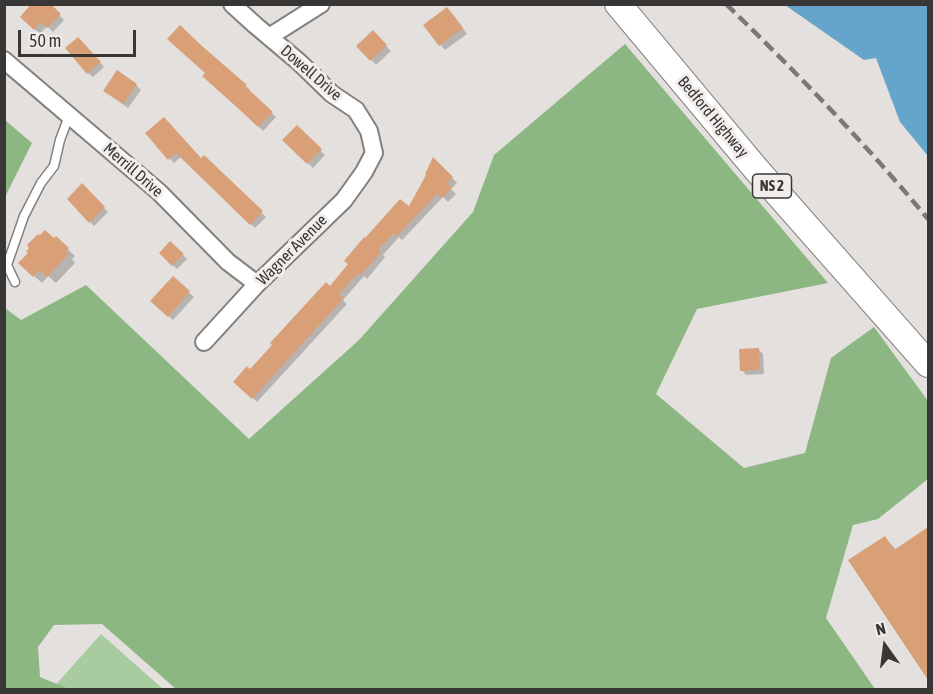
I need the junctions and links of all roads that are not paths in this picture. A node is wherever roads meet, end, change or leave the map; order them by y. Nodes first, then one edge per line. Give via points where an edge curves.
1 (232, 4) edge
2 (321, 4) edge
3 (618, 4) edge
4 (269, 37) junction
5 (4, 60) edge
6 (69, 116) junction
7 (374, 153) joint
8 (15, 282) dead end
9 (257, 285) junction
10 (204, 342) dead end
11 (928, 364) edge

1 - 4 street, Dowell Drive
2 - 4 street
3 - 11 main road, Bedford Highway / NS 2 via 756,169
4 - 7 street, Dowell Drive via 332,94 356,110 369,131
5 - 6 street, Merrill Drive
6 - 8 lane via 54,166 24,216 7,265
6 - 9 street, Merrill Drive via 159,192 228,262
7 - 9 street, Wagner Avenue via 344,200
9 - 10 street, Wagner Avenue

